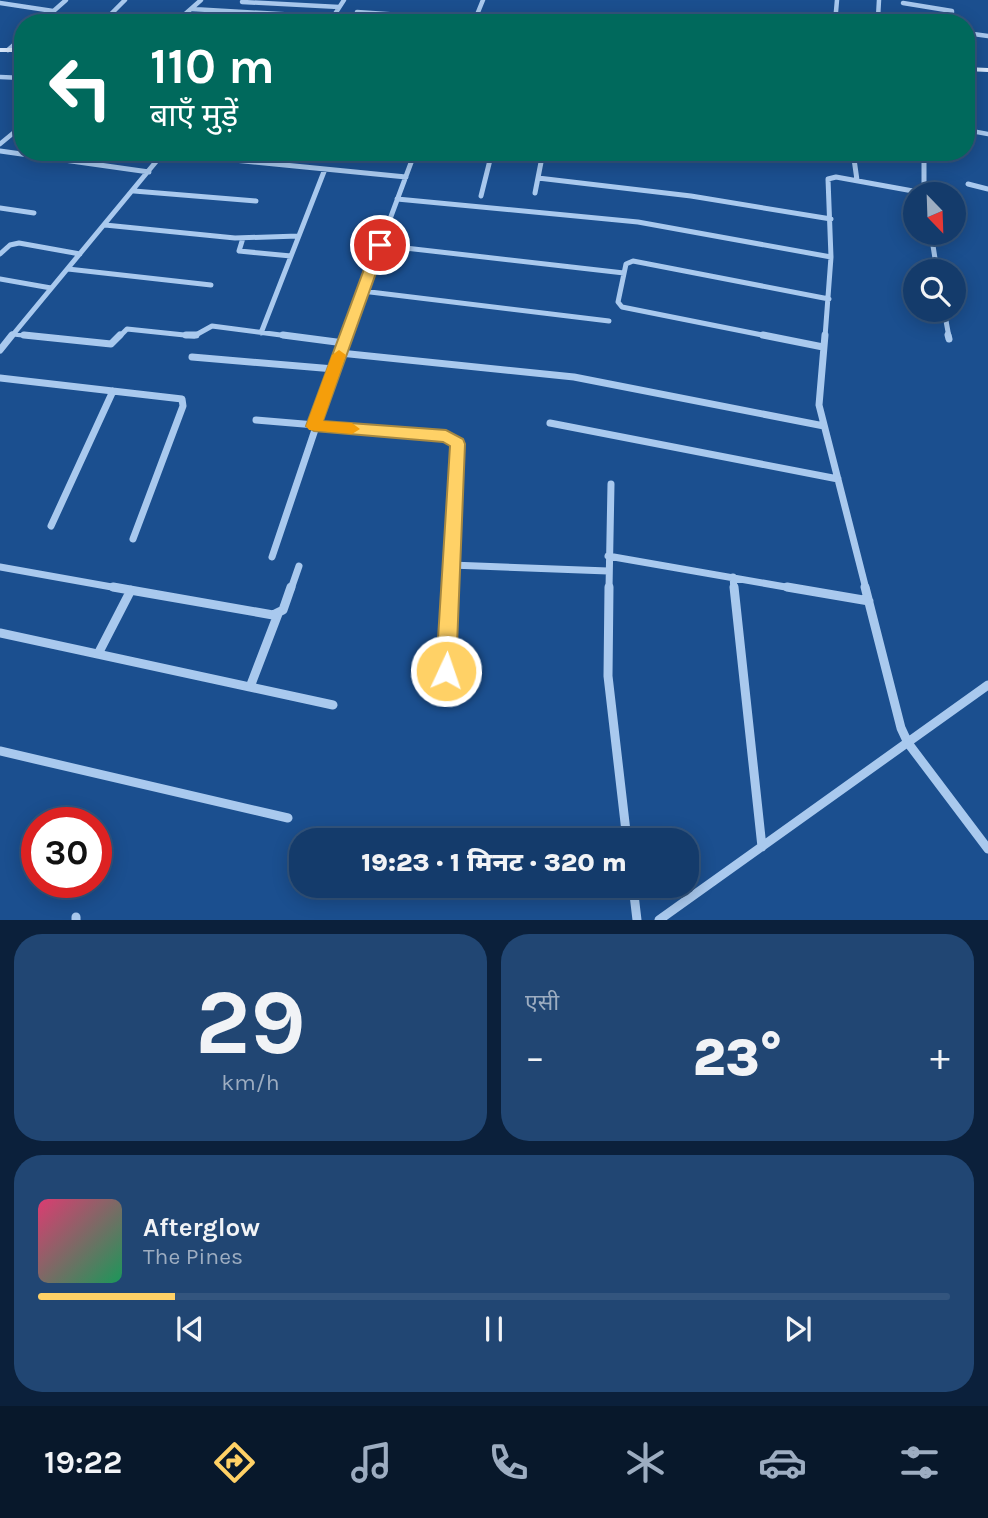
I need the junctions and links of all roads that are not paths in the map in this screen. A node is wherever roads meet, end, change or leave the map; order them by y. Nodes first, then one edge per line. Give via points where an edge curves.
1 (66, 0) edge
2 (125, 0) edge
3 (201, 0) edge
4 (344, 0) edge
5 (473, 0) edge
6 (483, 0) edge
7 (936, 0) edge
8 (0, 1) edge
9 (242, 2) dead end
10 (903, 3) dead end
11 (8, 5) junction
12 (339, 7) junction
13 (936, 8) junction
14 (0, 9) edge
15 (192, 9) junction
16 (53, 11) junction
17 (357, 12) dead end
18 (50, 14) edge
19 (111, 14) edge
20 (186, 14) edge
21 (280, 14) edge
22 (335, 14) edge
23 (380, 14) edge
24 (953, 14) edge
25 (0, 76) edge
26 (7, 77) junction
27 (14, 77) edge
28 (0, 83) edge
29 (14, 132) edge
30 (0, 144) edge
31 (67, 161) edge
32 (158, 161) edge
33 (244, 161) edge
34 (412, 161) edge
35 (490, 161) edge
36 (541, 161) edge
37 (855, 161) edge
38 (924, 161) edge
39 (325, 169) junction
40 (149, 172) junction
41 (406, 177) junction
42 (538, 178) junction
43 (858, 180) junction
44 (924, 182) edge
45 (968, 184) dead end
46 (988, 189) edge
47 (903, 190) edge
48 (134, 191) junction
49 (535, 193) dead end
50 (481, 197) dead end
51 (397, 199) junction
52 (256, 201) dead end
53 (0, 208) edge
54 (34, 213) dead end
55 (831, 219) junction
56 (105, 225) junction
57 (298, 236) junction
58 (243, 238) junction
59 (380, 245) junction
60 (0, 254) edge
61 (80, 254) junction
62 (291, 256) junction
63 (831, 257) junction
64 (68, 269) junction
65 (624, 273) junction
66 (0, 279) edge
67 (211, 285) dead end
68 (51, 288) junction
69 (362, 291) junction
70 (829, 299) junction
71 (609, 321) dead end
72 (946, 322) edge
73 (261, 333) junction
74 (13, 334) junction
75 (949, 338) dead end
76 (344, 343) junction
77 (1, 346) edge
78 (823, 346) junction
79 (340, 353) junction
80 (192, 358) dead end
81 (334, 369) junction
82 (0, 378) edge
83 (113, 391) junction
84 (256, 420) dead end
85 (550, 423) dead end
86 (314, 426) junction
87 (824, 426) junction
88 (838, 479) junction
89 (611, 484) dead end
90 (51, 526) dead end
91 (133, 539) dead end
92 (608, 556) junction
93 (272, 557) dead end
94 (451, 565) junction
95 (299, 566) dead end
96 (0, 567) edge
97 (608, 571) junction
98 (733, 577) junction
99 (131, 590) junction
100 (869, 601) junction
101 (278, 614) junction
102 (0, 633) edge
103 (98, 654) junction
104 (446, 671) dead end
105 (988, 685) edge
106 (250, 687) junction
107 (333, 705) dead end
108 (908, 743) junction
109 (0, 751) edge
110 (288, 818) dead end
111 (626, 828) edge
112 (762, 847) junction
113 (988, 849) edge
114 (634, 898) edge
115 (637, 919) edge
116 (659, 919) edge

1 - 16 street
2 - 19 street
3 - 15 street
4 - 12 street
5 - 6 street
7 - 13 street
8 - 11 street
9 - 12 street
10 - 13 street
11 - 14 street
11 - 16 street
12 - 22 street
13 - 24 street
15 - 20 street
15 - 21 street
16 - 18 street
17 - 23 street
25 - 26 street
26 - 27 street
26 - 28 street
29 - 30 street
31 - 40 street
32 - 40 street
33 - 39 street
34 - 41 street
35 - 50 street
36 - 42 street
37 - 43 street
38 - 44 street
39 - 41 street
39 - 57 street
40 - 48 street
41 - 51 street
42 - 49 street
42 - 55 street
43 - 47 street
43 - 55 street via 828,179
45 - 46 street
48 - 52 street
48 - 56 street
51 - 59 street
51 - 63 street via 638,222
53 - 54 street
55 - 63 street
56 - 58 street
56 - 61 street
57 - 58 street
57 - 62 street
58 - 62 street via 239,251
59 - 65 street
59 - 69 street
60 - 61 street via 16,243
61 - 64 street
62 - 73 street
63 - 70 street
64 - 67 street
64 - 68 street
65 - 70 street via 626,264 633,261
65 - 78 street via 620,306
66 - 68 street
68 - 74 street
69 - 71 street
69 - 76 street
70 - 78 street
72 - 75 street
73 - 74 street via 212,326 194,336 128,329 111,344
73 - 76 street
74 - 77 street
76 - 79 street
78 - 87 street via 818,394
79 - 81 street
79 - 87 street via 575,377
80 - 81 street
81 - 86 street
82 - 83 street
83 - 90 street
83 - 91 street via 179,398 184,403
84 - 86 street
85 - 88 street
86 - 93 street
86 - 94 street via 455,440 459,448
87 - 88 street
88 - 100 street
89 - 92 street
92 - 97 street
92 - 98 street
94 - 97 street
94 - 104 street
95 - 101 street
96 - 99 street
97 - 111 street via 608,676
98 - 100 street
98 - 112 street
99 - 101 street
99 - 103 street
100 - 108 street
101 - 106 street
102 - 103 street
103 - 106 street
105 - 108 street
106 - 107 street
108 - 112 street
108 - 113 street
109 - 110 street
112 - 116 street
114 - 115 street

